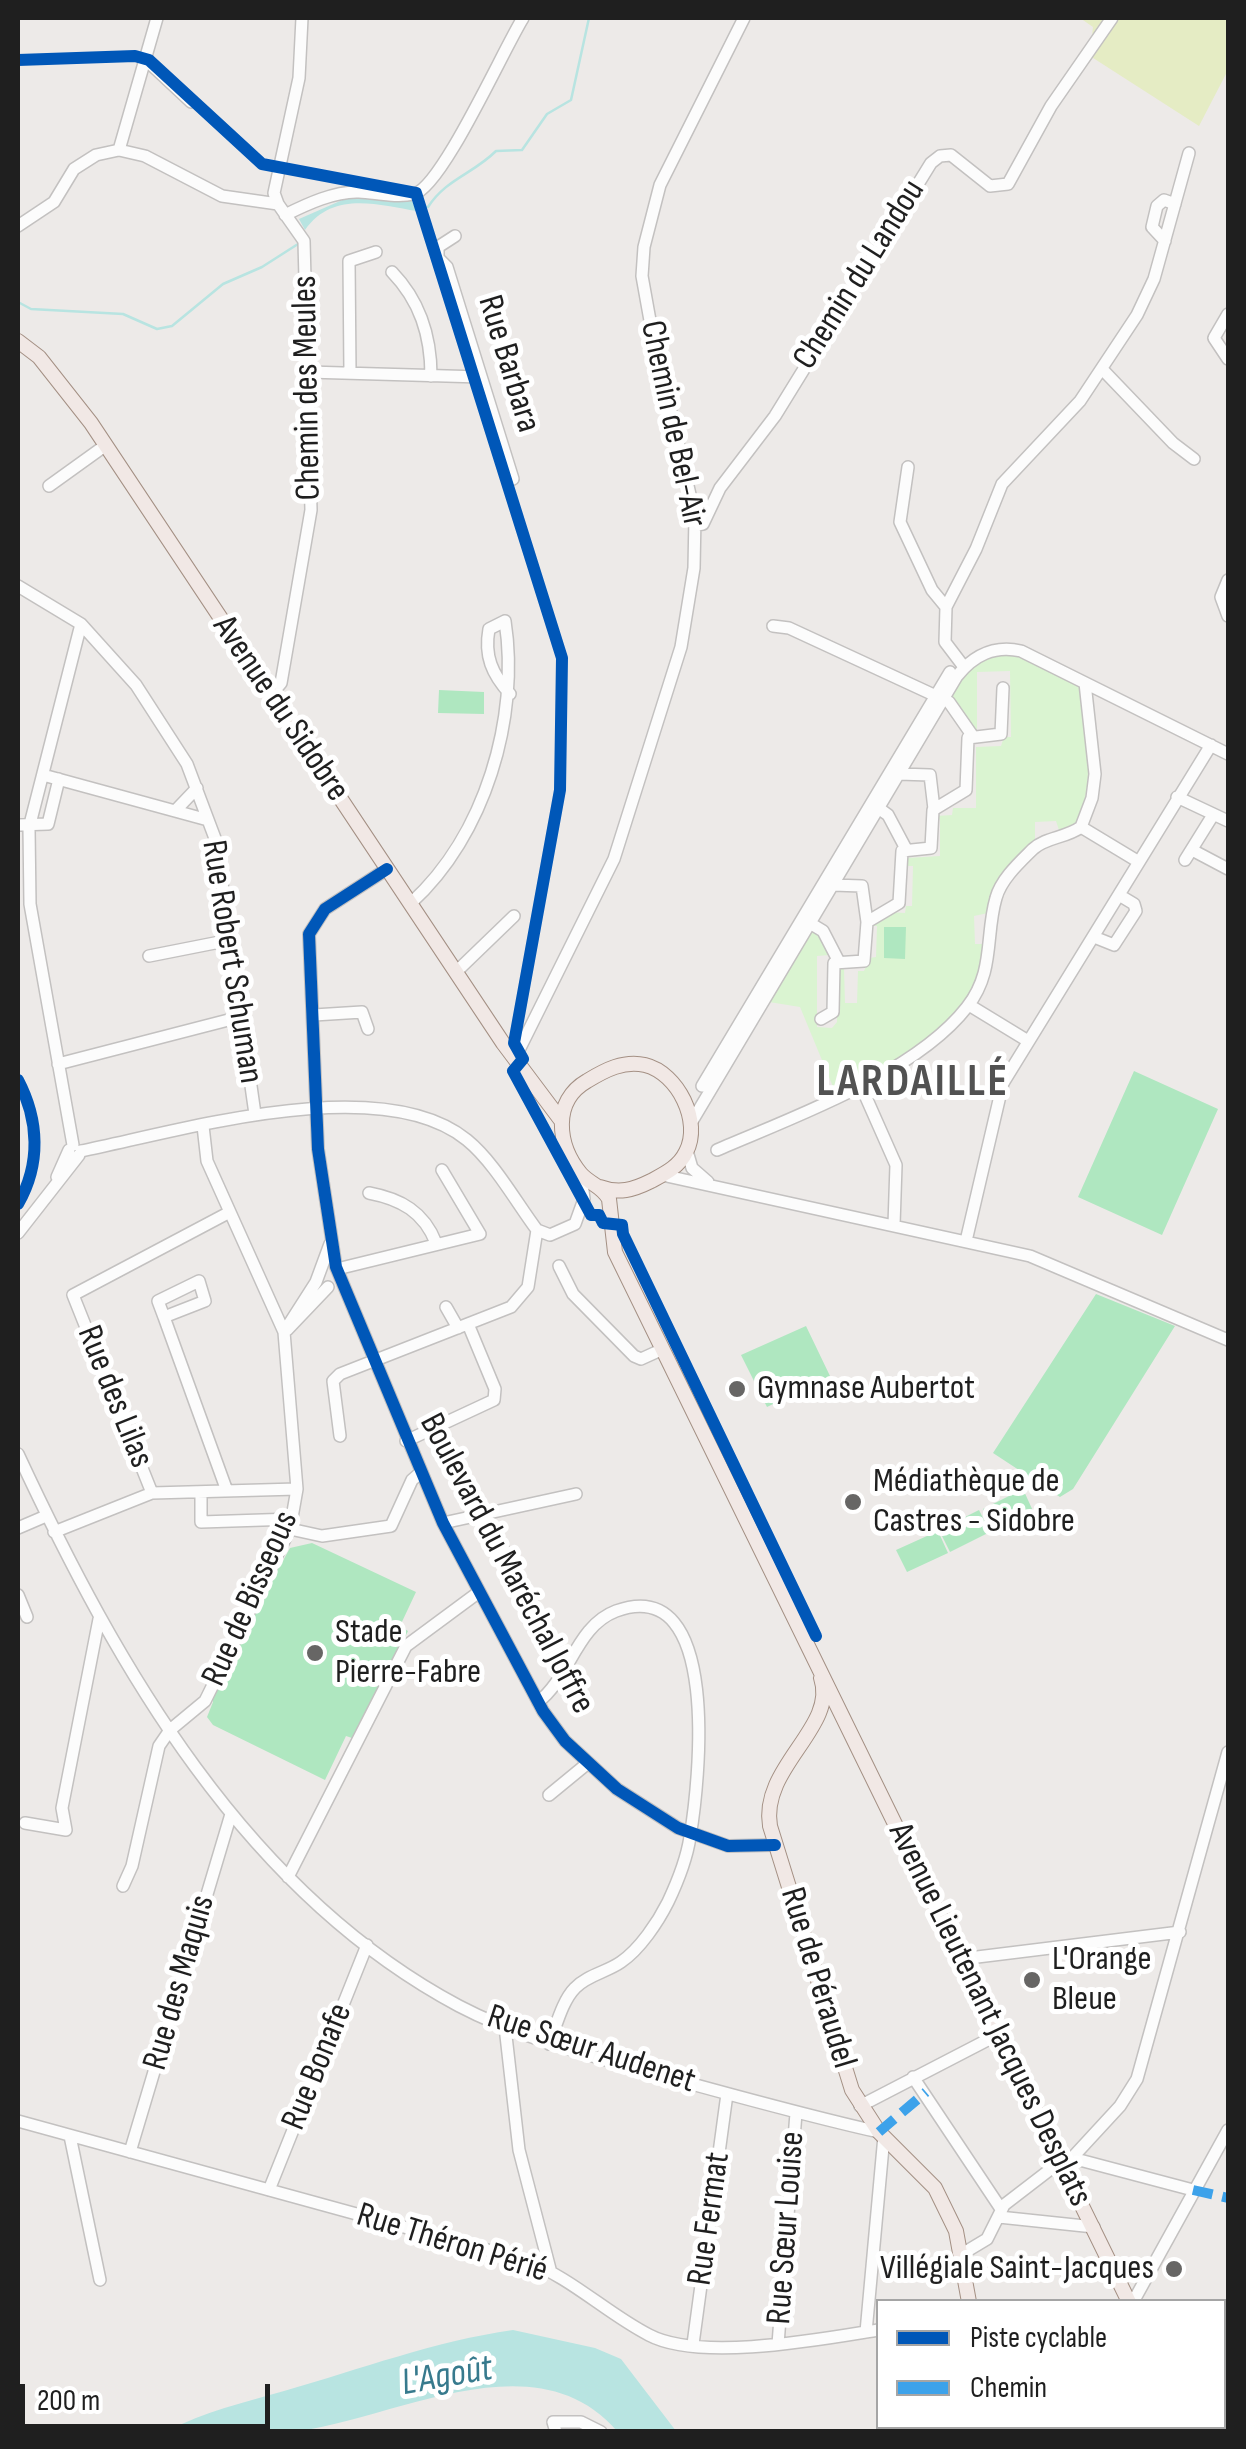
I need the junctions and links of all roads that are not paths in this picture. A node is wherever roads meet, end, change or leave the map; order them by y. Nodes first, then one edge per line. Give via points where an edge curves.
1 (157, 18) edge
2 (302, 18) edge
3 (523, 18) edge
4 (744, 18) edge
5 (1112, 18) edge
6 (144, 58) junction
7 (192, 102) dead end
8 (120, 150) junction
9 (1189, 153) dead end
10 (282, 210) junction
11 (18, 226) edge
12 (455, 236) dead end
13 (376, 252) dead end
14 (392, 272) dead end
15 (1226, 322) edge
16 (18, 341) edge
17 (1228, 359) edge
18 (1103, 370) junction
19 (308, 372) junction
20 (350, 373) junction
21 (431, 376) junction
22 (482, 378) junction
23 (106, 445) junction
24 (1194, 459) dead end
25 (908, 467) dead end
26 (512, 479) dead end
27 (49, 486) dead end
28 (696, 525) junction
29 (1228, 580) edge
30 (18, 586) edge
31 (946, 607) junction
32 (1228, 616) edge
33 (81, 624) junction
34 (773, 626) dead end
35 (964, 667) junction
36 (950, 672) dead end
37 (1084, 683) junction
38 (1002, 688) dead end
39 (510, 694) junction
40 (271, 695) junction
41 (939, 699) junction
42 (972, 735) junction
43 (1211, 745) junction
44 (1228, 754) edge
45 (898, 774) junction
46 (43, 775) junction
47 (59, 779) junction
48 (196, 788) junction
49 (1178, 798) junction
50 (875, 806) junction
51 (934, 808) junction
52 (176, 810) junction
53 (1213, 815) junction
54 (208, 820) junction
55 (1228, 821) edge
56 (23, 826) edge
57 (1081, 827) junction
58 (905, 847) junction
59 (1139, 862) junction
60 (387, 869) junction
61 (1228, 869) edge
62 (832, 885) junction
63 (1120, 895) junction
64 (410, 903) junction
65 (514, 916) dead end
66 (806, 921) junction
67 (867, 922) junction
68 (1094, 937) junction
69 (230, 940) junction
70 (149, 956) dead end
71 (838, 960) junction
72 (456, 972) junction
73 (969, 1005) junction
74 (314, 1015) junction
75 (240, 1017) junction
76 (821, 1019) dead end
77 (368, 1029) dead end
78 (1028, 1041) junction
79 (512, 1055) junction
80 (58, 1064) junction
81 (709, 1083) junction
82 (862, 1086) junction
83 (574, 1090) junction
84 (538, 1091) junction
85 (679, 1092) junction
86 (315, 1110) junction
87 (255, 1114) junction
88 (561, 1120) junction
89 (203, 1126) junction
90 (690, 1126) junction
91 (76, 1150) junction
92 (717, 1150) dead end
93 (687, 1151) junction
94 (442, 1170) dead end
95 (581, 1174) junction
96 (662, 1175) junction
97 (642, 1185) junction
98 (599, 1186) junction
99 (717, 1186) junction
100 (369, 1194) dead end
101 (584, 1199) junction
102 (228, 1212) junction
103 (894, 1225) junction
104 (537, 1230) junction
105 (18, 1233) edge
106 (613, 1238) junction
107 (966, 1242) junction
108 (330, 1243) junction
109 (436, 1243) junction
110 (559, 1266) dead end
111 (337, 1270) junction
112 (320, 1272) junction
113 (329, 1287) junction
114 (349, 1298) junction
115 (446, 1307) dead end
116 (164, 1318) dead end
117 (463, 1326) junction
118 (284, 1332) junction
119 (1228, 1340) edge
120 (663, 1349) junction
121 (374, 1361) junction
122 (340, 1436) dead end
123 (406, 1441) junction
124 (18, 1454) edge
125 (420, 1474) junction
126 (297, 1489) junction
127 (227, 1491) junction
128 (201, 1492) junction
129 (152, 1494) junction
130 (576, 1494) dead end
131 (484, 1513) junction
132 (46, 1516) junction
133 (443, 1523) junction
134 (292, 1524) junction
135 (18, 1528) edge
136 (54, 1532) junction
137 (506, 1554) dead end
138 (479, 1592) junction
139 (18, 1595) edge
140 (27, 1616) dead end
141 (100, 1619) junction
142 (812, 1654) junction
143 (538, 1702) junction
144 (819, 1712) junction
145 (848, 1728) junction
146 (170, 1730) junction
147 (1228, 1752) edge
148 (588, 1763) junction
149 (549, 1795) dead end
150 (231, 1814) junction
151 (25, 1823) dead end
152 (690, 1834) junction
153 (776, 1845) junction
154 (288, 1877) junction
155 (123, 1886) dead end
156 (1180, 1932) junction
157 (367, 1944) junction
158 (961, 1959) junction
159 (505, 2028) junction
160 (520, 2033) junction
161 (999, 2034) junction
162 (549, 2044) junction
163 (508, 2047) junction
164 (913, 2077) junction
165 (727, 2094) junction
166 (860, 2106) junction
167 (796, 2113) junction
168 (18, 2121) edge
169 (1228, 2130) edge
170 (882, 2134) junction
171 (70, 2136) junction
172 (130, 2152) junction
173 (1064, 2161) junction
174 (269, 2190) junction
175 (1194, 2190) junction
176 (1000, 2213) junction
177 (1094, 2227) junction
178 (962, 2254) junction
179 (550, 2269) junction
180 (100, 2280) dead end
181 (1144, 2296) edge
182 (970, 2299) edge
183 (1130, 2299) edge
184 (872, 2331) edge
185 (693, 2344) junction
186 (778, 2344) junction
187 (556, 2432) edge
188 (601, 2432) edge

1 - 6 street
2 - 10 street via 299,78 274,193
3 - 10 street via 430,186 405,195 337,194
4 - 28 street, Chemin de Bel-Air via 660,185 644,248 651,326
5 - 28 street, Chemin du Landou via 1008,184 990,186 951,155 931,163 767,427 720,488 703,524
6 - 7 street
6 - 8 street
8 - 10 street via 222,196
8 - 11 street via 74,169 54,202
9 - 18 street via 1150,289
10 - 19 street, Chemin des Meules via 304,240
12 - 22 street, Rue Barbara via 438,246 438,258 447,267
13 - 20 street via 349,261
14 - 21 street via 414,295
15 - 17 street via 1214,338
16 - 23 main road, Avenue du Sidobre via 66,388
18 - 24 street
18 - 31 street via 1002,484
19 - 20 street
19 - 40 street, Chemin des Meules via 309,538 281,683
20 - 21 street
21 - 22 street
22 - 26 street, Rue Barbara
23 - 27 street
23 - 40 main road, Avenue du Sidobre
25 - 31 street via 900,522
28 - 79 street, Chemin de Bel-Air via 680,647 619,846
29 - 32 street via 1220,597
30 - 33 street, Rue Robert Schuman
31 - 35 street via 944,637
33 - 46 street
33 - 48 street, Rue Robert Schuman via 145,698
34 - 41 street
35 - 37 street via 985,653 1021,651
35 - 41 street
36 - 41 street
37 - 43 street
37 - 57 street via 1095,784
38 - 42 street via 1001,734
39 - 39 street via 488,657 490,629 506,620
39 - 64 street via 490,774 463,833
40 - 60 main road, Avenue du Sidobre
41 - 42 street via 958,710
41 - 45 street
41 - 50 street
42 - 51 street via 966,790
43 - 44 street
43 - 49 street
45 - 50 street
45 - 51 street via 930,775
46 - 47 street
46 - 56 street
47 - 52 street
47 - 56 street via 48,824
48 - 52 street
48 - 54 street, Rue Robert Schuman
49 - 53 street
49 - 59 street
50 - 58 street
50 - 62 street
50 - 66 street
51 - 58 street via 931,848
52 - 54 street
53 - 55 street
53 - 61 street via 1190,855
54 - 69 street, Rue Robert Schuman
56 - 80 street
57 - 59 street
57 - 73 street via 1036,846 1004,881 990,954
58 - 67 street via 899,903
59 - 63 street
60 - 64 main road, Avenue du Sidobre
60 - 74 street, Boulevard du Maréchal Joffre via 312,924
62 - 66 street
62 - 67 street via 862,886
63 - 68 street
63 - 68 street via 1136,911 1114,945
64 - 72 main road, Avenue du Sidobre
65 - 72 street
66 - 71 street via 824,931
66 - 81 street
67 - 71 street via 864,960
68 - 78 street
69 - 70 street
69 - 75 street, Rue Robert Schuman
71 - 76 street via 832,1015
72 - 79 main road, Avenue du Sidobre
73 - 78 street
73 - 82 street
74 - 77 street via 362,1012
74 - 86 street, Boulevard du Maréchal Joffre
75 - 80 street
75 - 87 street, Rue Robert Schuman
78 - 107 street via 1001,1087
79 - 84 main road, Avenue du Sidobre
80 - 91 street
81 - 85 street via 691,1096
81 - 90 street
82 - 92 street
82 - 103 street via 896,1165
83 - 84 main road
83 - 85 main road via 606,1070 634,1064 662,1073
83 - 88 main road
84 - 88 main road, Avenue du Sidobre
85 - 90 main road
86 - 87 street
86 - 104 street via 352,1107 423,1118 466,1140
86 - 108 street, Boulevard du Maréchal Joffre
87 - 89 street
88 - 95 main road via 563,1140
89 - 91 street
89 - 102 street, Rue de Bisseous via 207,1161
90 - 93 main road
91 - 105 street
93 - 96 main road
93 - 99 street via 692,1168
94 - 109 street via 480,1234
95 - 98 main road
95 - 101 street
96 - 97 main road
96 - 99 street
97 - 98 main road via 620,1191
97 - 106 main road via 620,1208
98 - 101 street
98 - 106 main road via 611,1207
99 - 103 street
100 - 109 street via 396,1198 428,1223
101 - 104 street via 569,1230
102 - 118 street, Rue de Bisseous
102 - 129 street, Rue des Lilas via 74,1295
103 - 107 street
104 - 117 street via 522,1298
106 - 120 main road
107 - 119 street via 1050,1263
108 - 111 street, Boulevard du Maréchal Joffre
108 - 112 street, Boulevard du Maréchal Joffre
109 - 111 street
110 - 120 street via 573,1294 634,1356
111 - 112 street
111 - 113 street via 337,1284
111 - 114 street, Boulevard du Maréchal Joffre
112 - 113 street
112 - 118 street
113 - 114 street
113 - 118 street
114 - 121 street, Boulevard du Maréchal Joffre
115 - 117 street
116 - 127 street
117 - 121 street
117 - 123 street, Boulevard du Maréchal Joffre via 495,1389 494,1400
118 - 126 street, Rue de Bisseous
120 - 142 main road
121 - 122 street via 333,1381
121 - 123 street, Boulevard du Maréchal Joffre
123 - 125 street, Boulevard du Maréchal Joffre
124 - 132 street, Rue Sœur Audenet
125 - 133 street, Boulevard du Maréchal Joffre
125 - 134 street via 391,1526 322,1536
126 - 127 street
126 - 134 street, Rue de Bisseous
127 - 128 street
128 - 129 street
128 - 134 street, Rue des Lilas via 201,1522
129 - 136 street
130 - 131 street
131 - 133 street
131 - 137 street
132 - 135 street
132 - 136 street, Rue Sœur Audenet
133 - 138 street, Boulevard du Maréchal Joffre
134 - 146 street, Rue de Bisseous via 205,1701
136 - 141 street, Rue Sœur Audenet
138 - 143 street, Boulevard du Maréchal Joffre
138 - 154 street via 406,1646
139 - 140 street
141 - 146 street, Rue Sœur Audenet
141 - 151 street via 62,1808 66,1830
142 - 144 main road via 825,1689
142 - 145 main road
143 - 148 street, Boulevard du Maréchal Joffre via 556,1732
143 - 152 street via 601,1619 633,1606 654,1608 674,1624 686,1641 699,1698
144 - 145 main road via 837,1712
144 - 153 main road, Rue de Péraudel via 773,1785 768,1814
145 - 158 main road, Avenue Lieutenant Jacques Desplats
146 - 150 street, Rue Sœur Audenet
146 - 155 street via 159,1746
147 - 156 street
148 - 149 street
148 - 152 street, Boulevard du Maréchal Joffre via 632,1800
150 - 154 street, Rue Sœur Audenet
150 - 172 street, Rue des Maquis
152 - 153 street, Boulevard du Maréchal Joffre via 728,1846
152 - 162 street via 659,1916 621,1962 573,1990
153 - 166 main road, Rue de Péraudel
154 - 157 street, Rue Sœur Audenet
156 - 158 street
156 - 173 street via 1132,2088
157 - 159 street, Rue Sœur Audenet via 439,1994
157 - 174 street, Rue Bonafe
158 - 161 main road, Avenue Lieutenant Jacques Desplats
159 - 160 street, Rue Sœur Audenet
159 - 163 street
160 - 162 street, Rue Sœur Audenet
160 - 163 street
161 - 164 street
161 - 177 main road, Avenue Lieutenant Jacques Desplats
162 - 165 street, Rue Sœur Audenet
163 - 179 street via 519,2150
164 - 166 street
164 - 176 street
165 - 167 street, Rue Sœur Audenet
165 - 185 street, Rue Fermat
166 - 170 main road, Rue de Péraudel
167 - 170 street, Rue Sœur Audenet
167 - 186 street, Rue Sœur Louise
168 - 171 street, Rue Théron Périé
169 - 175 street
170 - 178 main road via 934,2188
170 - 184 street
171 - 172 street, Rue Théron Périé
171 - 180 street
172 - 174 street, Rue Théron Périé
173 - 175 street
173 - 176 street
174 - 179 street, Rue Théron Périé
175 - 181 street
176 - 177 street
176 - 178 street via 987,2239
177 - 183 main road, Avenue Lieutenant Jacques Desplats
178 - 182 main road
179 - 185 street, Rue Théron Périé via 646,2334
184 - 186 street, Rue Théron Périé
185 - 186 street, Rue Théron Périé
187 - 188 street via 554,2422 565,2420

